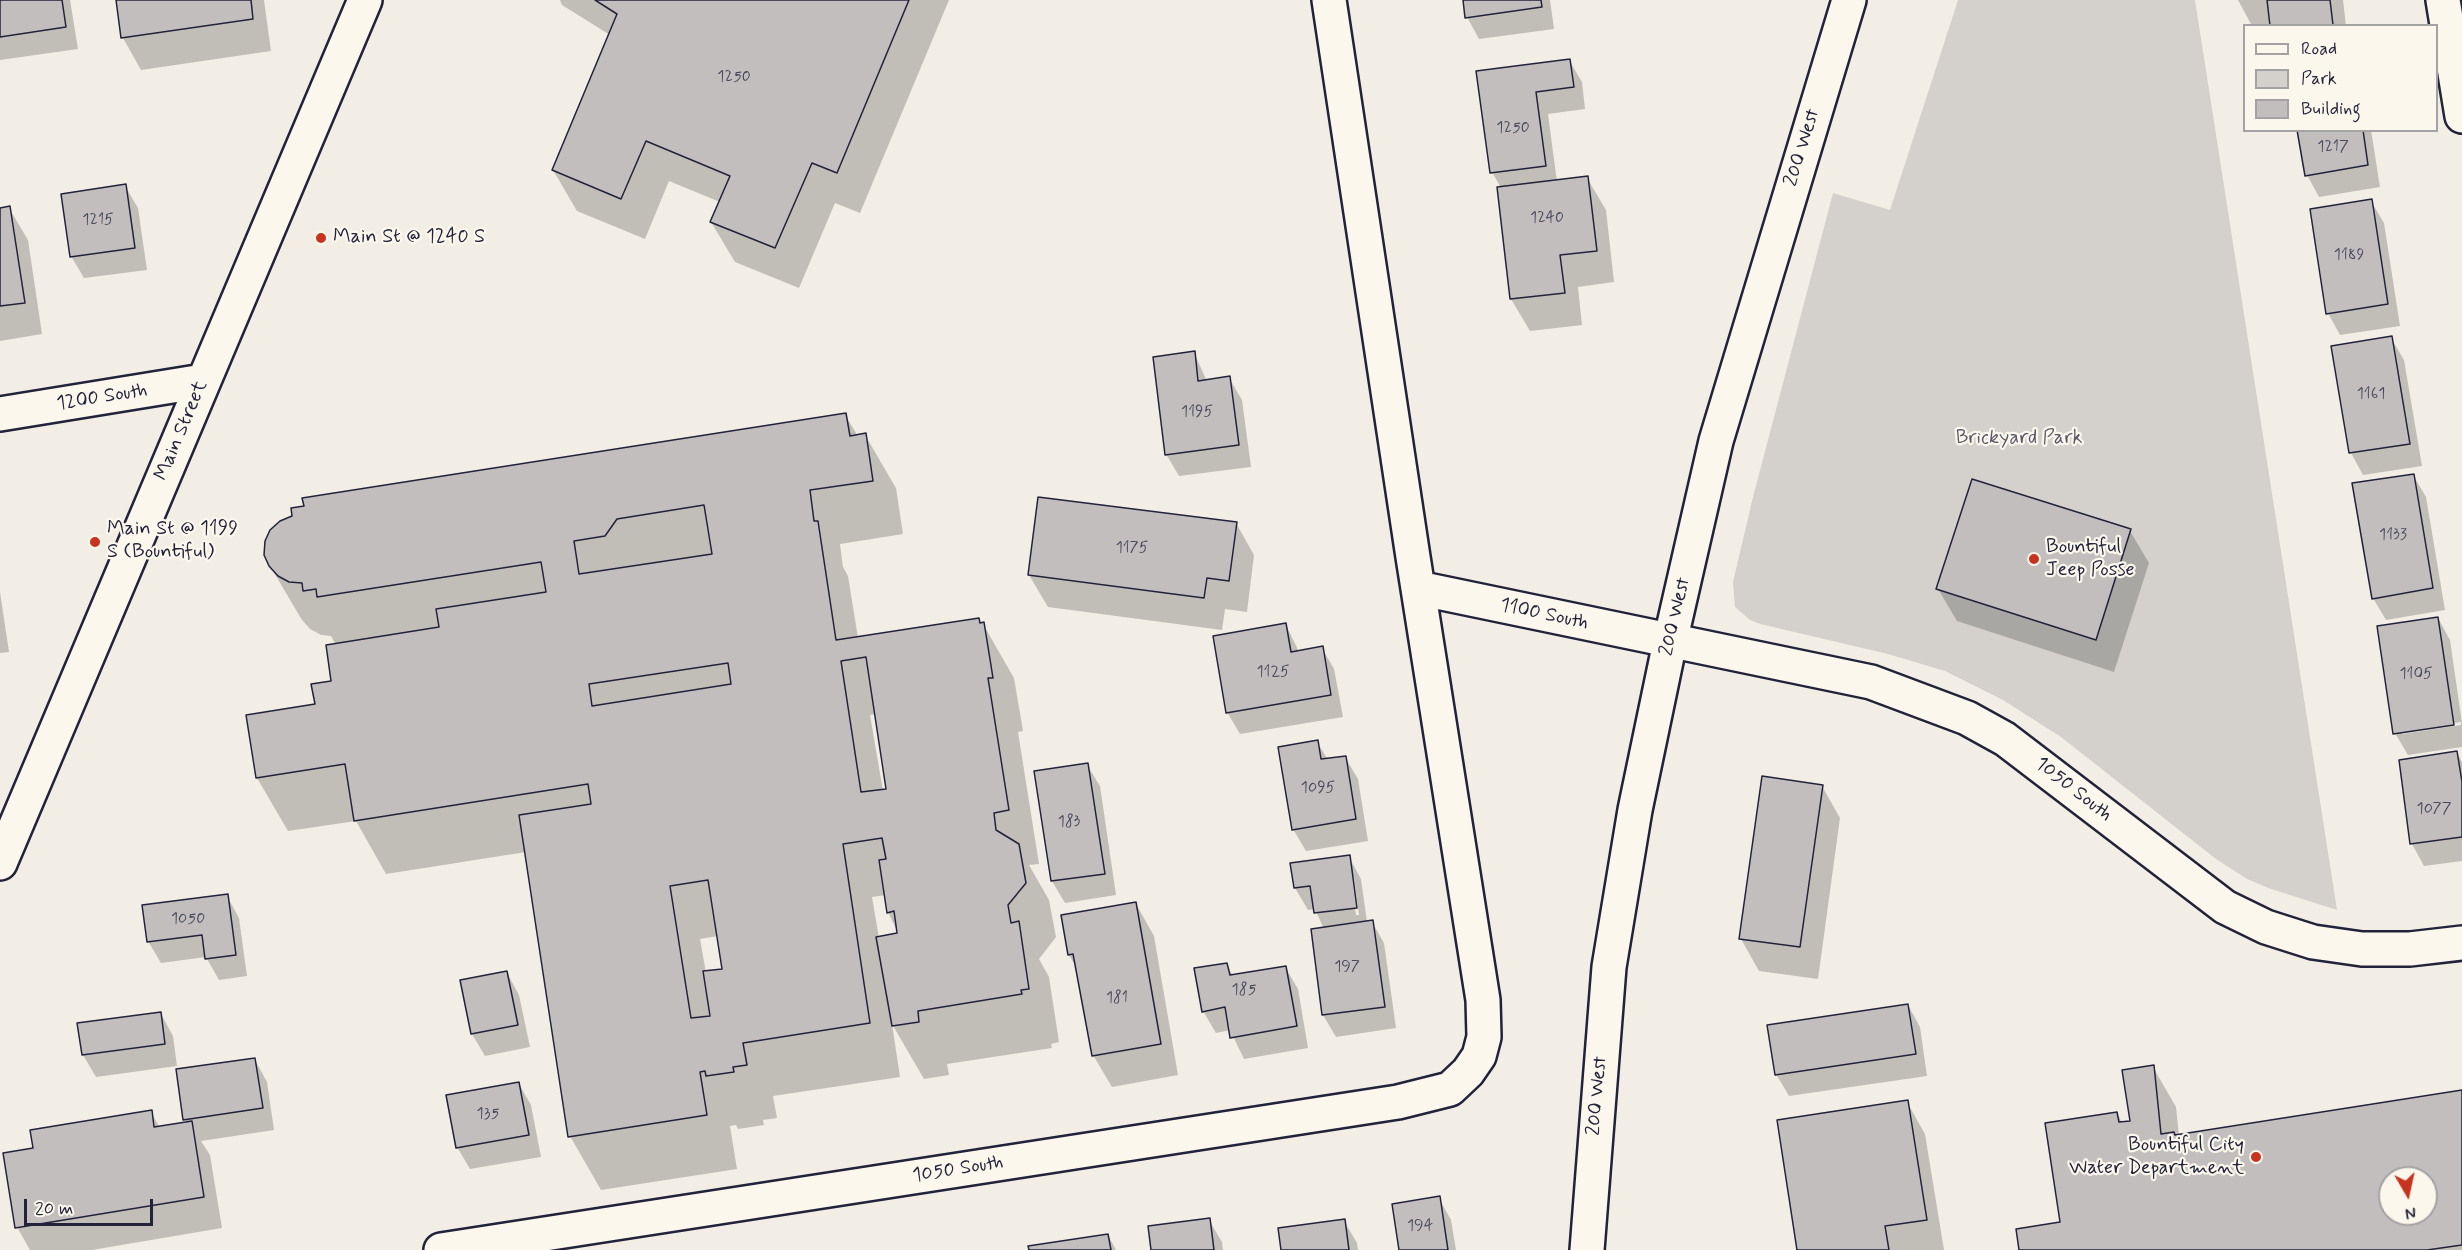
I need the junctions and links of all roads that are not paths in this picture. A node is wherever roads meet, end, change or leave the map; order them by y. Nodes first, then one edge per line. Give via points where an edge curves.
1 (365, 0) edge
2 (1329, 0) edge
3 (1849, 0) edge
4 (2443, 0) edge
5 (2462, 116) edge
6 (203, 381) junction
7 (0, 414) edge
8 (1418, 588) junction
9 (1670, 642) junction
10 (0, 863) edge
11 (2462, 943) edge
12 (441, 1250) edge
13 (1587, 1250) edge

1 - 6 street, Main Street
2 - 8 street
3 - 9 street, 200 West via 1716,441
4 - 5 street
6 - 7 street, 1200 South
6 - 10 street, Main Street
8 - 9 street, 1100 South
8 - 12 street, 1050 South via 1484,1000 1484,1037 1479,1056 1450,1089 1398,1102
9 - 11 street, 1050 South via 1871,682 1967,718 2044,766 2225,907 2266,927 2313,942 2362,949
9 - 13 street, 200 West via 1635,810 1609,967

